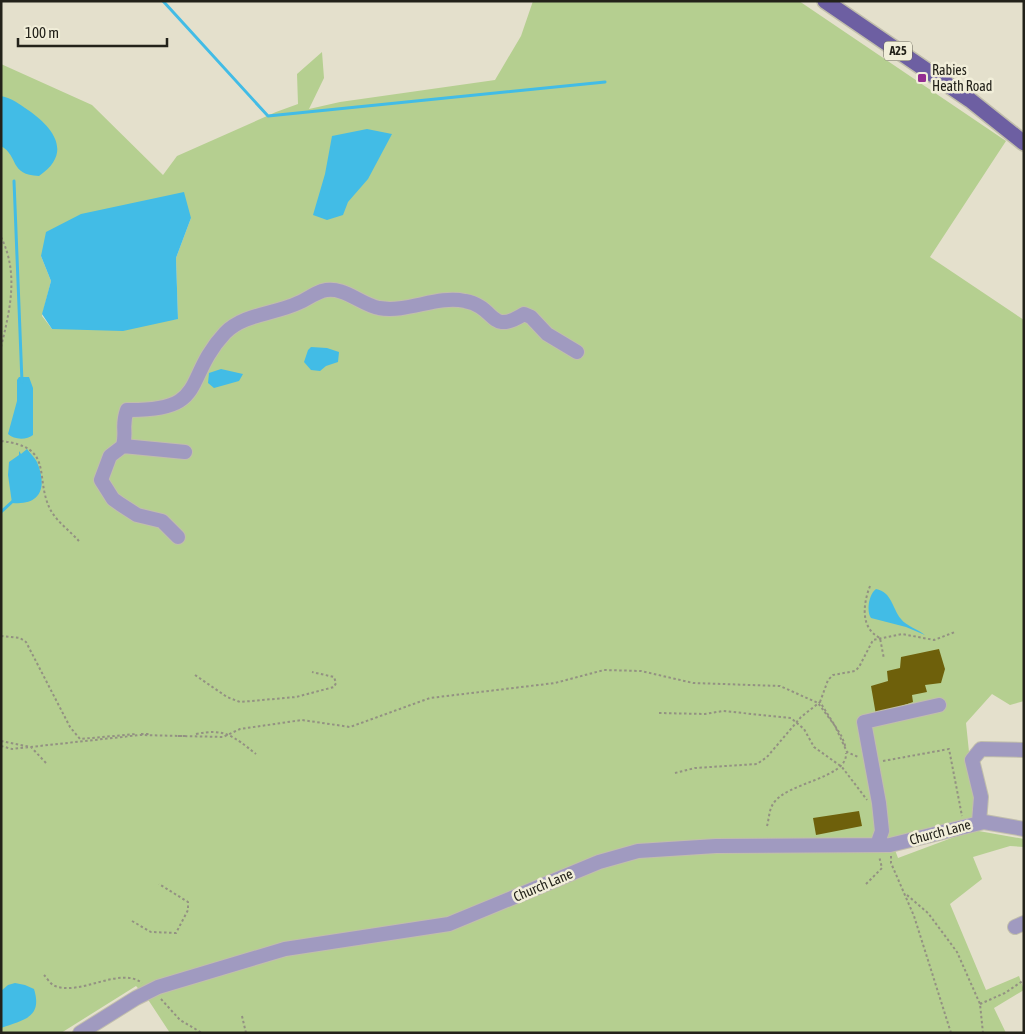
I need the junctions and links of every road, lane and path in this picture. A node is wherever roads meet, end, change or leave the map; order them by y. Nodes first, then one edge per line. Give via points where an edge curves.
1 (825, 1) edge
2 (1024, 143) edge
3 (1, 237) edge
4 (1, 347) edge
5 (577, 352) dead end
6 (1, 441) edge
7 (123, 446) junction
8 (185, 452) dead end
9 (178, 537) dead end
10 (79, 541) dead end
11 (870, 586) dead end
12 (955, 632) dead end
13 (1, 636) edge
14 (880, 638) junction
15 (884, 659) dead end
16 (312, 672) dead end
17 (195, 676) dead end
18 (819, 703) junction
19 (938, 705) dead end
20 (659, 713) dead end
21 (797, 722) junction
22 (228, 734) junction
23 (166, 735) junction
24 (193, 735) junction
25 (1, 741) edge
26 (1, 746) edge
27 (31, 747) junction
28 (846, 750) junction
29 (1024, 750) edge
30 (256, 754) dead end
31 (46, 763) dead end
32 (872, 764) junction
33 (841, 766) junction
34 (675, 773) dead end
35 (865, 800) dead end
36 (963, 818) dead end
37 (979, 822) junction
38 (768, 826) dead end
39 (1024, 829) edge
40 (883, 845) junction
41 (159, 884) dead end
42 (906, 894) junction
43 (132, 921) dead end
44 (1024, 980) edge
45 (980, 1004) junction
46 (242, 1016) dead end
47 (80, 1033) edge
48 (246, 1033) edge
49 (951, 1033) edge
50 (983, 1033) edge

1 - 2 main road, A25 via 970,100
3 - 4 path via 10,262 12,295
5 - 7 street via 524,314 509,324 502,324 477,304 466,301 453,299 380,308 338,291 323,291 283,309 240,322 225,332 188,396 167,408 128,410 123,423 126,436
6 - 10 path via 28,448 35,456 44,478 50,510
7 - 8 street
7 - 9 street via 110,456 104,468 101,480 107,491 113,500 128,510 162,522
11 - 14 path via 865,602 866,622
12 - 14 path via 934,640 902,634
13 - 23 path via 26,642 70,727 80,738 146,733
14 - 15 path
14 - 18 path via 873,640 859,667 828,680
16 - 17 path via 334,677 334,687 296,697 240,702
18 - 21 path
18 - 22 path via 780,686 693,683 641,671 604,670 555,683 430,698 350,727 302,720 240,729
18 - 28 path
19 - 32 street via 864,722
20 - 21 path via 722,711 784,717
21 - 33 path via 814,747
21 - 34 path via 757,764 695,768
22 - 24 path via 217,731
22 - 24 path via 222,737
22 - 30 path
23 - 24 path
23 - 27 path
25 - 27 path
26 - 27 path via 12,749
27 - 31 path
28 - 32 path
28 - 33 path
29 - 37 street via 981,749 972,760 980,797
32 - 36 path via 949,748
32 - 40 street
33 - 35 path
33 - 38 path via 835,772 780,797 773,803
37 - 39 street, Church Lane
37 - 40 street, Church Lane
40 - 42 path
40 - 47 street, Church Lane via 716,846 638,851 598,862 449,924 286,950 158,988
41 - 43 path via 188,902 188,910 176,933 151,932
42 - 45 path via 928,913 950,940
42 - 49 path
44 - 45 path
45 - 50 path
46 - 48 path

